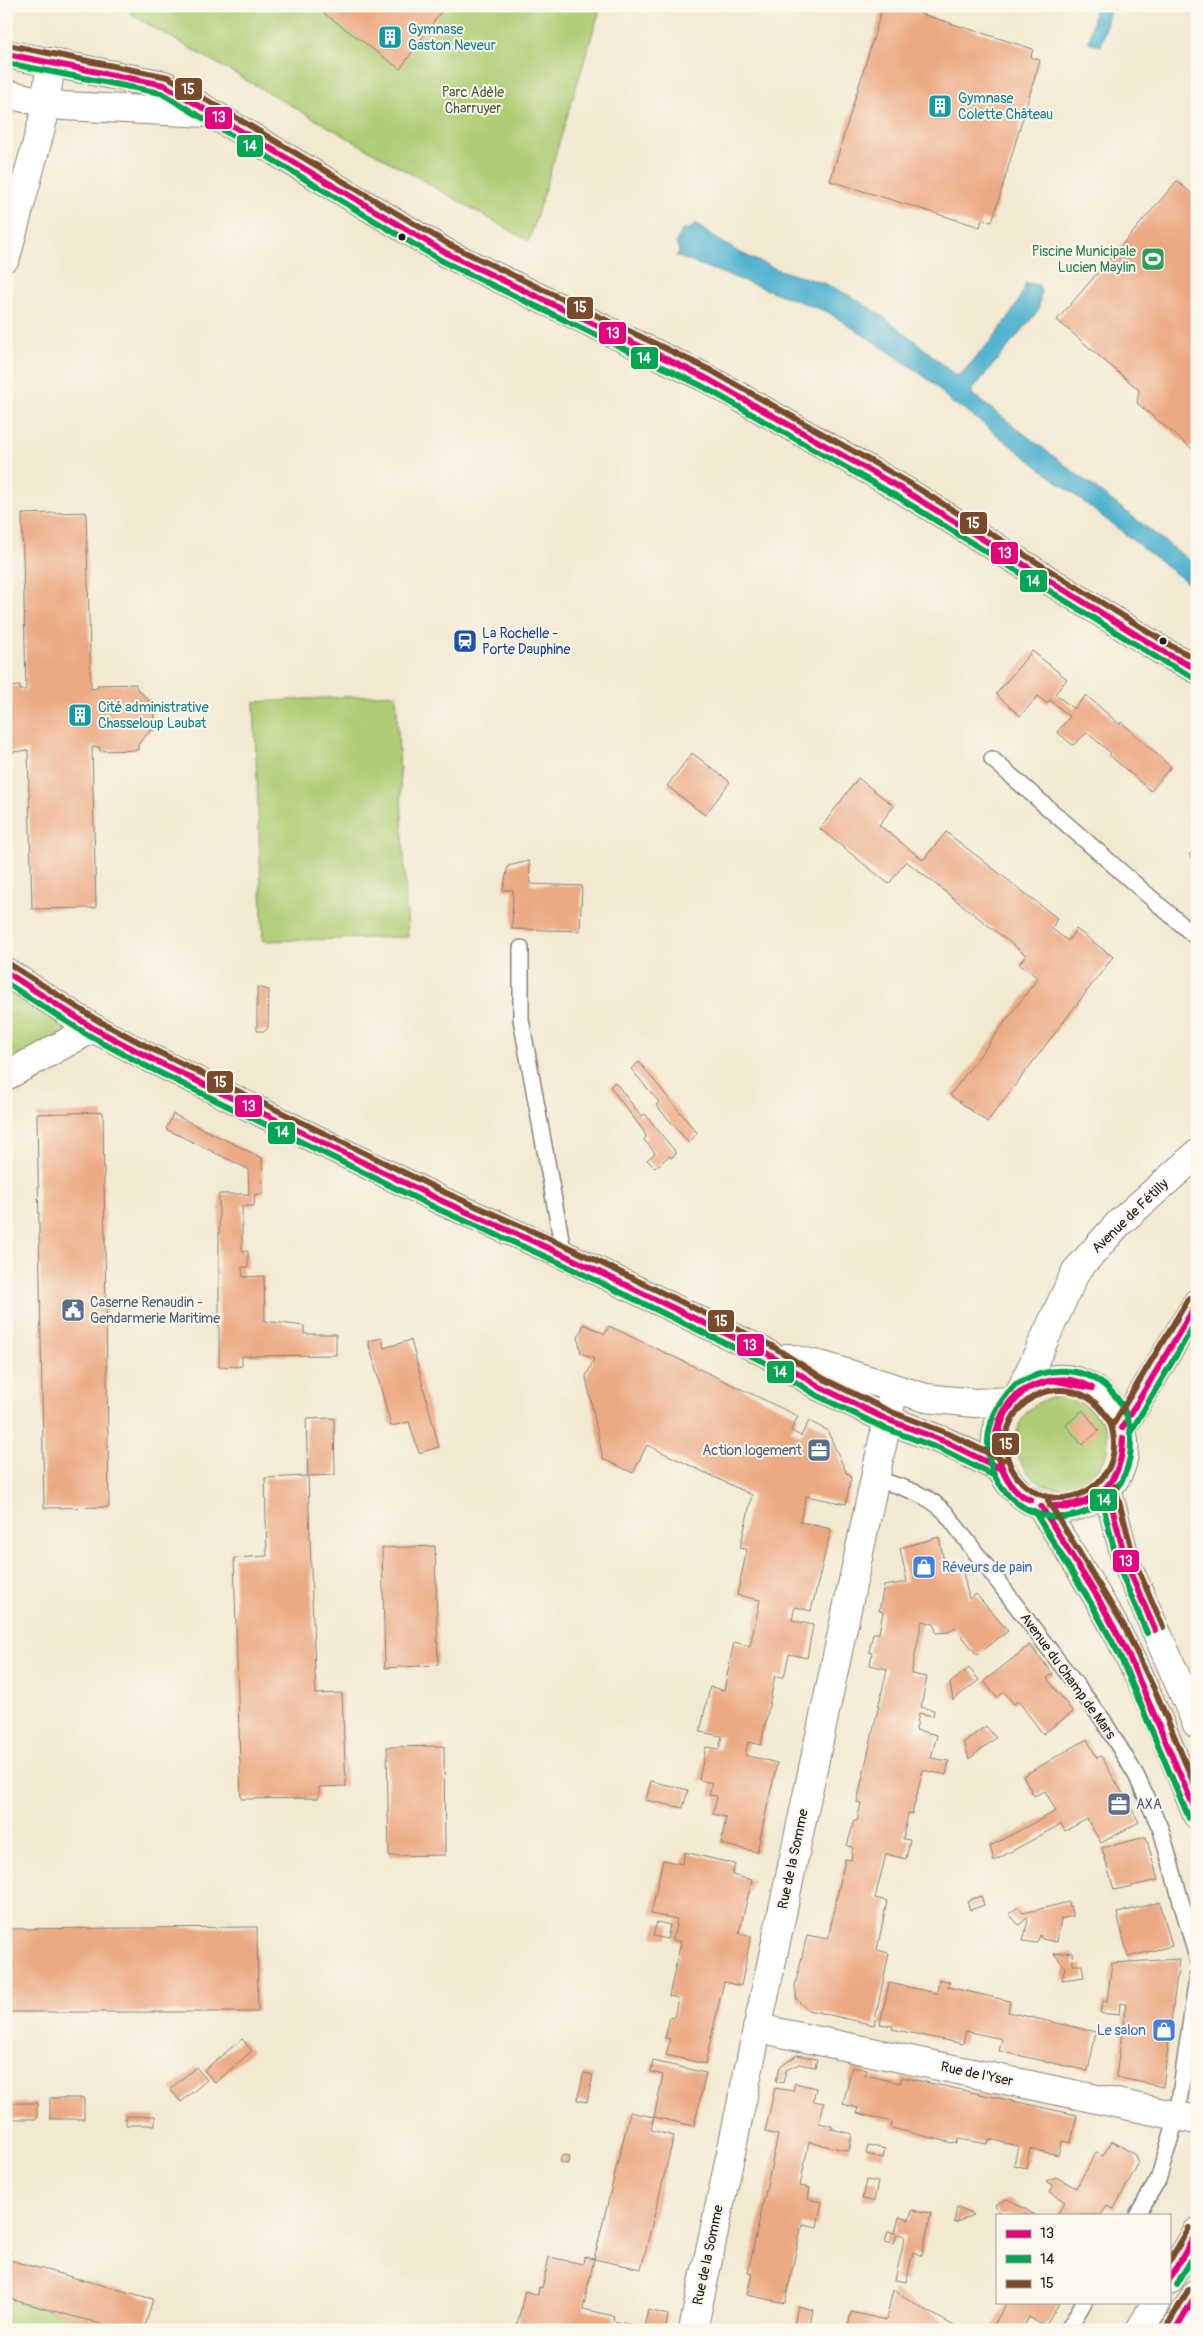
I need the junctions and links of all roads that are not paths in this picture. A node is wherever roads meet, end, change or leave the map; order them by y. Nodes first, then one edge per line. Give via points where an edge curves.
1 (6, 54) edge
2 (51, 62) junction
3 (6, 94) edge
4 (45, 102) junction
5 (212, 114) junction
6 (14, 180) edge
7 (6, 257) edge
8 (1169, 655) junction
9 (1197, 669) edge
10 (1197, 688) edge
11 (992, 759) dead end
12 (1197, 938) edge
13 (521, 948) dead end
14 (6, 972) edge
15 (93, 1028) junction
16 (6, 1076) edge
17 (1197, 1154) edge
18 (564, 1256) junction
19 (1197, 1303) edge
20 (768, 1354) junction
21 (894, 1389) junction
22 (1015, 1397) junction
23 (886, 1419) junction
24 (1122, 1428) junction
25 (999, 1468) junction
26 (874, 1478) junction
27 (1107, 1488) junction
28 (1041, 1506) junction
29 (1197, 1724) edge
30 (1197, 1816) edge
31 (1197, 1958) edge
32 (1197, 1976) edge
33 (757, 2028) junction
34 (1187, 2118) edge
35 (1138, 2214) edge
36 (1197, 2232) edge
37 (1170, 2278) edge
38 (1197, 2292) edge
39 (1083, 2304) edge
40 (1155, 2304) edge
41 (693, 2330) edge
42 (1068, 2330) edge
43 (1140, 2330) edge
44 (1175, 2330) edge

1 - 2 main road
2 - 4 main road
2 - 5 main road via 164,85
3 - 4 main road
4 - 5 main road via 63,106
4 - 6 main road via 43,120
5 - 8 main road via 446,253 706,378 902,488
6 - 7 main road
8 - 9 main road
8 - 10 main road
11 - 12 lane
13 - 18 lane via 521,1018
14 - 15 main road
15 - 16 main road
15 - 18 main road via 450,1205
17 - 22 main road, Avenue de Fétilly via 1118,1224 1076,1271
18 - 20 main road
19 - 24 main road
20 - 21 main road via 827,1367
20 - 23 main road via 820,1387
21 - 22 main road via 950,1402
21 - 23 main road, Rue de la Somme
22 - 24 main road via 1037,1383 1070,1379 1090,1386 1109,1401
22 - 25 main road via 998,1422 995,1445
23 - 25 main road via 946,1442
23 - 26 main road, Rue de la Somme
24 - 27 main road via 1124,1449 1119,1470
25 - 28 main road via 1024,1498
26 - 31 lane, Avenue du Champ de Mars via 918,1492 945,1512 1103,1720 1136,1775 1161,1830
26 - 33 main road, Rue de la Somme
27 - 28 main road via 1088,1502 1065,1508
27 - 29 main road via 1127,1565
28 - 30 main road via 1117,1631
32 - 34 lane
33 - 34 main road, Rue de l'Yser
33 - 41 main road, Rue de la Somme
34 - 35 lane via 1158,2180
36 - 37 main road
38 - 44 main road
39 - 42 lane
40 - 43 main road

